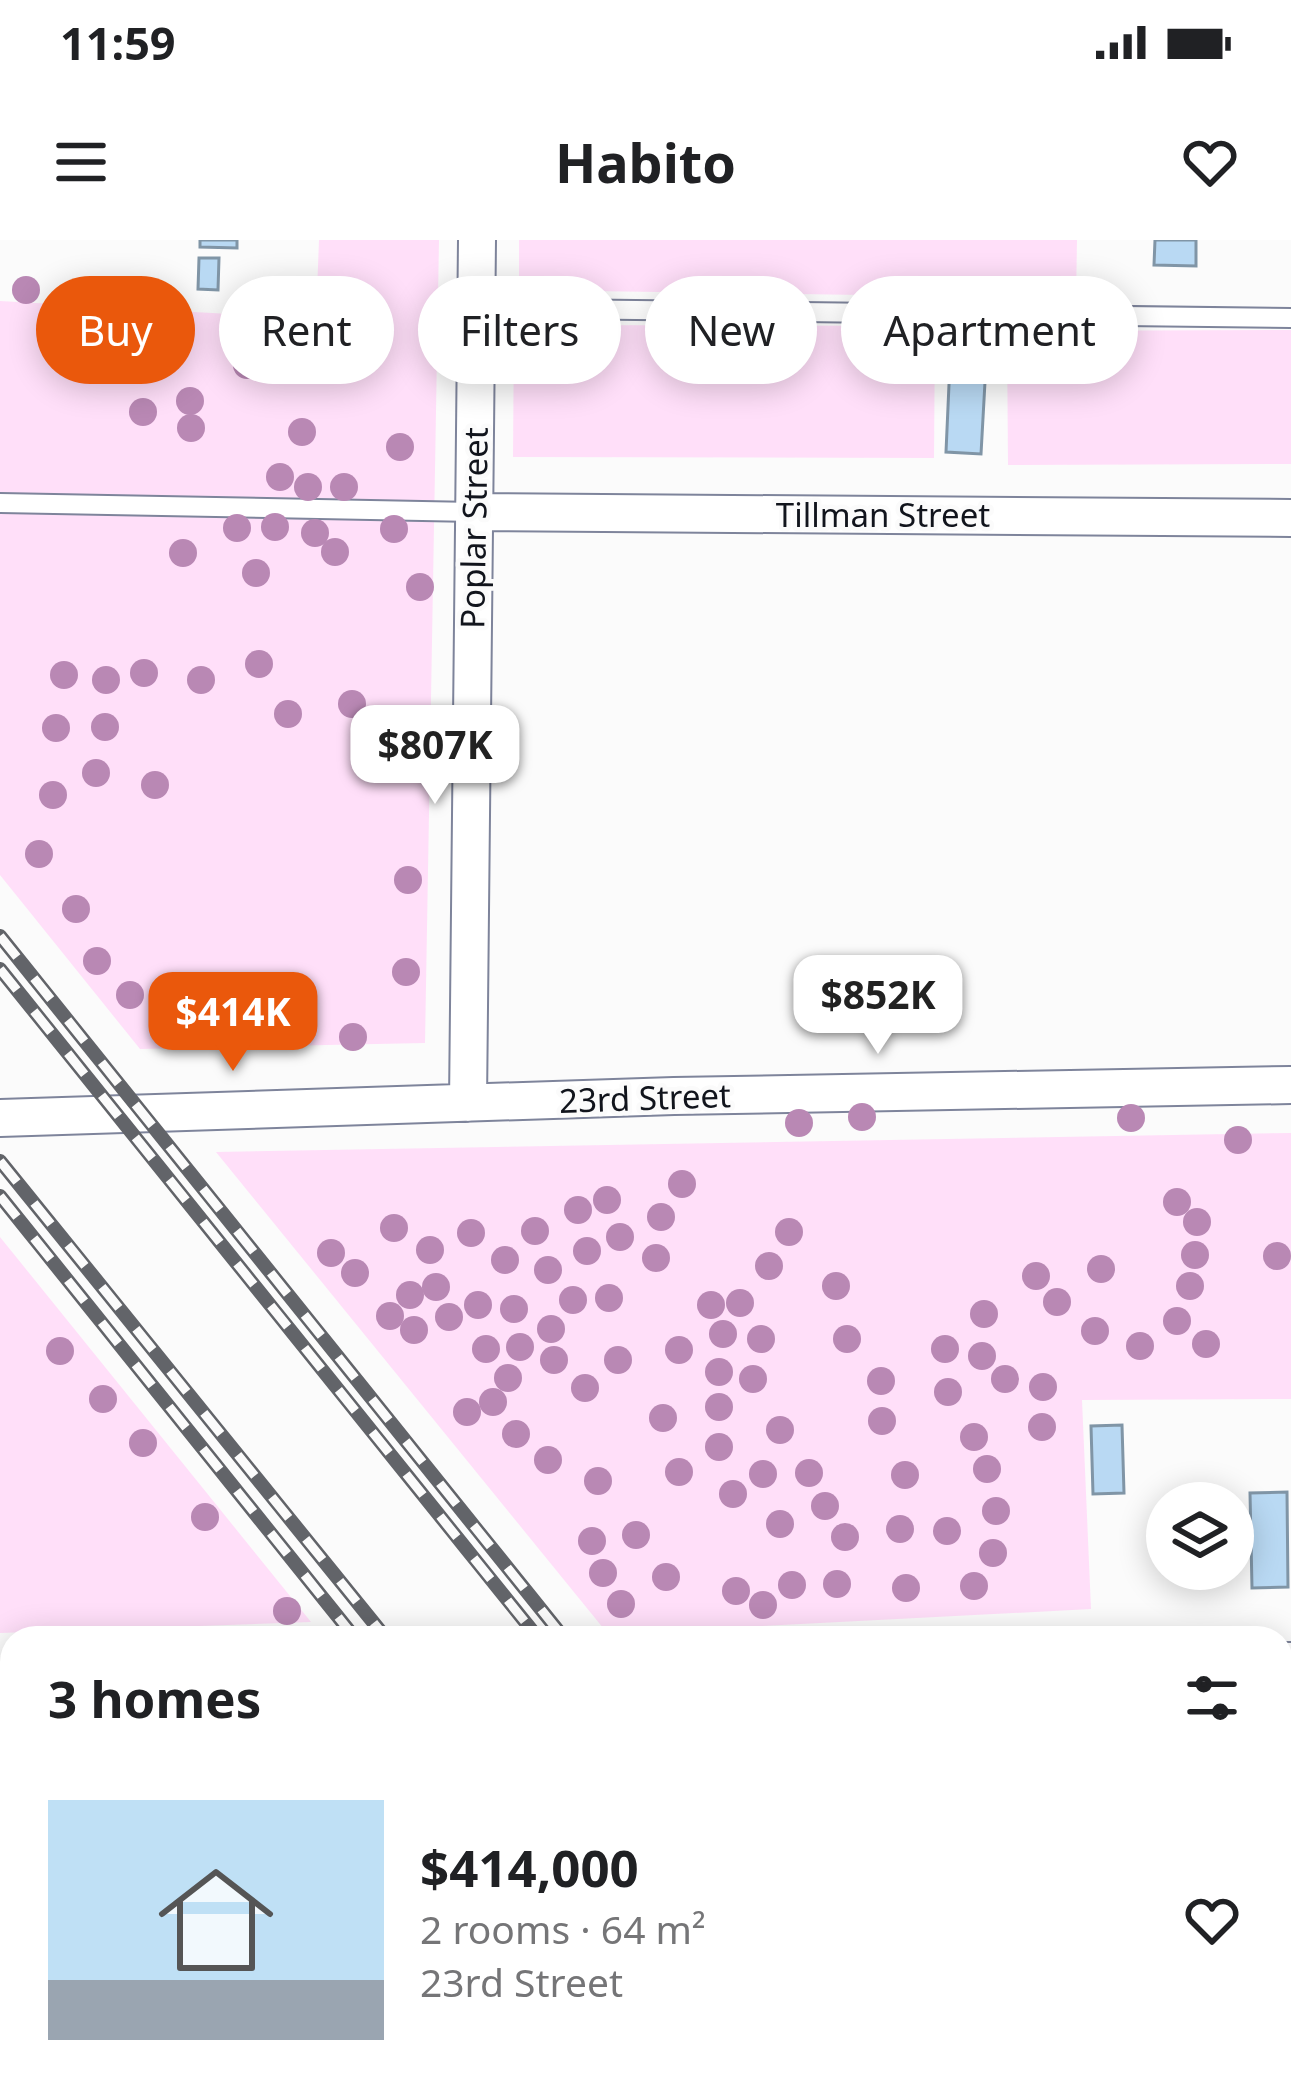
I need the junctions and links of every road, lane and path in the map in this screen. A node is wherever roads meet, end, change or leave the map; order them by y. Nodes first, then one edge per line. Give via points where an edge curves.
1 (477, 240) edge
2 (476, 276) edge
3 (621, 310) edge
4 (1291, 318) edge
5 (475, 384) edge
6 (0, 503) edge
7 (474, 512) junction
8 (1291, 518) edge
9 (1291, 1085) edge
10 (468, 1103) junction
11 (0, 1118) edge

1 - 2 street, Poplar Street
3 - 4 lane
5 - 7 street, Poplar Street
6 - 7 lane
7 - 8 street, Tillman Street
7 - 10 street, Poplar Street
9 - 10 street, 23rd Street
10 - 11 street, 23rd Street

